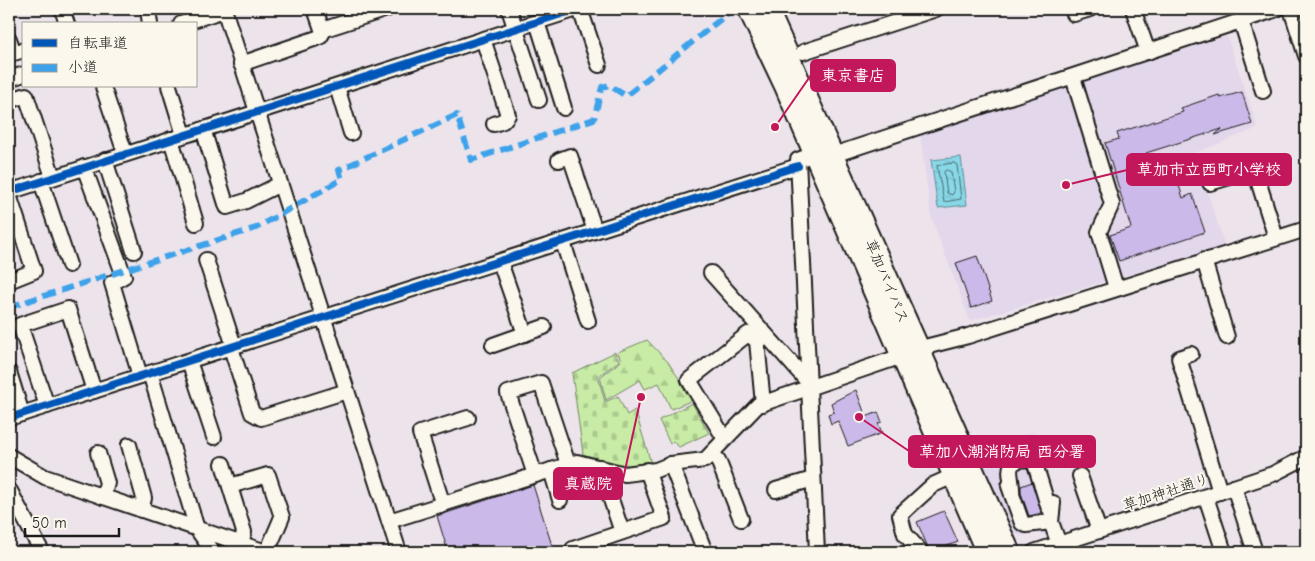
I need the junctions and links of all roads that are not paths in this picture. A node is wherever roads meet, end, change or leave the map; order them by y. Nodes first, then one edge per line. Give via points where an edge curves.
1 (62, 9) edge
2 (148, 9) edge
3 (224, 9) edge
4 (315, 9) edge
5 (387, 9) edge
6 (509, 9) edge
7 (578, 9) edge
8 (749, 9) edge
9 (767, 9) edge
10 (936, 9) edge
11 (1072, 9) edge
12 (1090, 9) edge
13 (1133, 9) edge
14 (1277, 9) edge
15 (1291, 9) edge
16 (917, 12) edge
17 (552, 13) edge
18 (1241, 21) junction
19 (66, 22) edge
20 (150, 22) edge
21 (187, 22) edge
22 (537, 22) junction
23 (516, 29) junction
24 (322, 30) junction
25 (483, 39) junction
26 (803, 52) dead end
27 (1148, 52) junction
28 (1306, 56) edge
29 (241, 64) junction
30 (599, 65) dead end
31 (22, 75) edge
32 (1073, 77) junction
33 (9, 79) edge
34 (337, 87) junction
35 (103, 88) edge
36 (169, 88) edge
37 (1264, 91) dead end
38 (539, 100) dead end
39 (9, 101) edge
40 (564, 108) dead end
41 (258, 112) junction
42 (494, 124) dead end
43 (203, 129) junction
44 (351, 133) dead end
45 (177, 137) junction
46 (125, 154) junction
47 (815, 158) junction
48 (105, 160) junction
49 (559, 160) dead end
50 (84, 166) junction
51 (47, 179) junction
52 (1210, 183) dead end
53 (280, 184) junction
54 (9, 193) edge
55 (196, 223) dead end
56 (1306, 229) edge
57 (595, 231) junction
58 (1276, 238) junction
59 (563, 242) junction
60 (134, 251) dead end
61 (206, 260) dead end
62 (1204, 260) junction
63 (500, 262) junction
64 (69, 265) dead end
65 (711, 273) dead end
66 (9, 281) edge
67 (1116, 288) junction
68 (324, 316) junction
69 (588, 321) dead end
70 (544, 327) dead end
71 (525, 334) junction
72 (1227, 338) dead end
73 (493, 345) dead end
74 (232, 347) junction
75 (909, 353) junction
76 (1191, 354) dead end
77 (189, 361) junction
78 (9, 372) edge
79 (145, 375) junction
80 (809, 386) junction
81 (94, 391) junction
82 (347, 391) junction
83 (763, 404) junction
84 (46, 406) junction
85 (15, 416) edge
86 (468, 418) dead end
87 (214, 438) dead end
88 (724, 439) junction
89 (129, 446) dead end
90 (98, 453) dead end
91 (712, 453) junction
92 (1033, 454) dead end
93 (9, 456) edge
94 (1306, 457) edge
95 (222, 464) dead end
96 (568, 464) junction
97 (671, 464) junction
98 (600, 467) junction
99 (551, 470) junction
100 (647, 470) junction
101 (535, 475) junction
102 (953, 476) junction
103 (1080, 476) dead end
104 (814, 479) junction
105 (230, 486) junction
106 (1234, 487) junction
107 (776, 490) dead end
108 (1011, 490) junction
109 (9, 492) edge
110 (1220, 492) junction
111 (103, 497) junction
112 (1206, 497) junction
113 (560, 500) dead end
114 (443, 505) junction
115 (988, 506) junction
116 (141, 510) junction
117 (1052, 517) junction
118 (741, 519) dead end
119 (388, 521) junction
120 (197, 529) junction
121 (1099, 531) junction
122 (622, 532) junction
123 (241, 544) junction
124 (1059, 544) junction
125 (573, 549) dead end
126 (211, 551) edge
127 (42, 552) edge
128 (267, 552) edge
129 (399, 552) edge
130 (705, 552) edge
131 (817, 552) edge
132 (921, 552) edge
133 (987, 552) edge
134 (1009, 552) edge
135 (1034, 552) edge
136 (1224, 552) edge
137 (1255, 552) edge

1 - 19 street
2 - 20 street
3 - 21 street
3 - 29 street
4 - 24 street
5 - 24 street
6 - 23 street
7 - 17 street
7 - 30 street
8 - 47 highway, 草加バイパス
9 - 47 highway, 草加バイパス
10 - 16 street
11 - 12 street via 1074,14
13 - 27 street
14 - 18 street
15 - 28 street
16 - 26 street
17 - 22 street
18 - 27 street
18 - 37 street
22 - 23 street
22 - 40 street via 564,91
23 - 25 street
23 - 38 street
24 - 29 street via 320,37
25 - 34 street
25 - 42 street via 508,115 504,121
27 - 32 street
29 - 41 street
31 - 33 street
32 - 47 street
32 - 67 street via 1112,204 1099,232
34 - 41 street
34 - 44 street
35 - 46 street
36 - 45 street
39 - 51 street via 26,96
41 - 43 street
41 - 53 street
43 - 45 street
43 - 53 street via 228,207
45 - 46 street
45 - 55 street
46 - 48 street
47 - 57 street
47 - 75 highway, 草加バイパス
47 - 80 street
48 - 50 street
48 - 60 street
49 - 57 street via 570,156
50 - 51 street
50 - 79 street via 124,276 112,283
51 - 54 street
51 - 64 street
52 - 58 street via 1250,171 1256,174
53 - 68 street
54 - 66 street via 34,271
56 - 58 street
57 - 59 street
58 - 62 street
59 - 63 street
59 - 69 street
61 - 74 street
62 - 67 street
62 - 72 street
63 - 68 street
63 - 71 street
65 - 80 street
67 - 75 street
68 - 74 street
68 - 82 street
70 - 71 street
71 - 73 street
74 - 77 street
74 - 82 street via 252,413 261,418
75 - 80 street
75 - 102 highway, 草加バイパス
75 - 115 highway, 草加バイパス
76 - 110 street via 1179,358
77 - 79 street
77 - 87 street
78 - 85 street
79 - 81 street
79 - 120 street
80 - 83 street
80 - 104 street
81 - 84 street
81 - 84 street via 68,309 20,324
82 - 119 street
83 - 88 street
83 - 88 street via 757,342 748,334 689,380
84 - 85 street
86 - 114 street via 420,433
88 - 91 street
89 - 116 street via 144,498
90 - 111 street via 107,482
91 - 97 street via 705,460
91 - 118 street via 718,460
92 - 117 street via 1039,461 1048,487 1053,505
93 - 111 street via 45,477
94 - 106 street, 草加神社通り via 1273,474
95 - 105 street
96 - 98 street via 577,462
96 - 99 street
96 - 101 street via 541,383 508,393
97 - 100 street
97 - 130 street
98 - 100 street via 625,474
98 - 122 street
99 - 101 street
99 - 113 street
100 - 122 street via 664,518
101 - 114 street
102 - 132 street via 933,485 900,515 904,534
102 - 133 highway, 草加バイパス
103 - 121 street
104 - 107 street
104 - 131 street
105 - 123 street via 244,532
105 - 128 street via 268,475 282,517
106 - 110 street, 草加神社通り
106 - 137 street
108 - 115 street
108 - 117 street via 1022,524
108 - 117 street via 1010,466 1022,459 1030,459
109 - 127 street
110 - 112 street, 草加神社通り
111 - 116 street
112 - 121 street, 草加神社通り
112 - 136 street
114 - 119 street
115 - 134 highway, 草加バイパス
116 - 120 street
117 - 124 street
119 - 129 street
120 - 123 street
120 - 126 street
121 - 124 street, 草加神社通り
122 - 125 street
123 - 128 street
124 - 135 street, 草加神社通り

